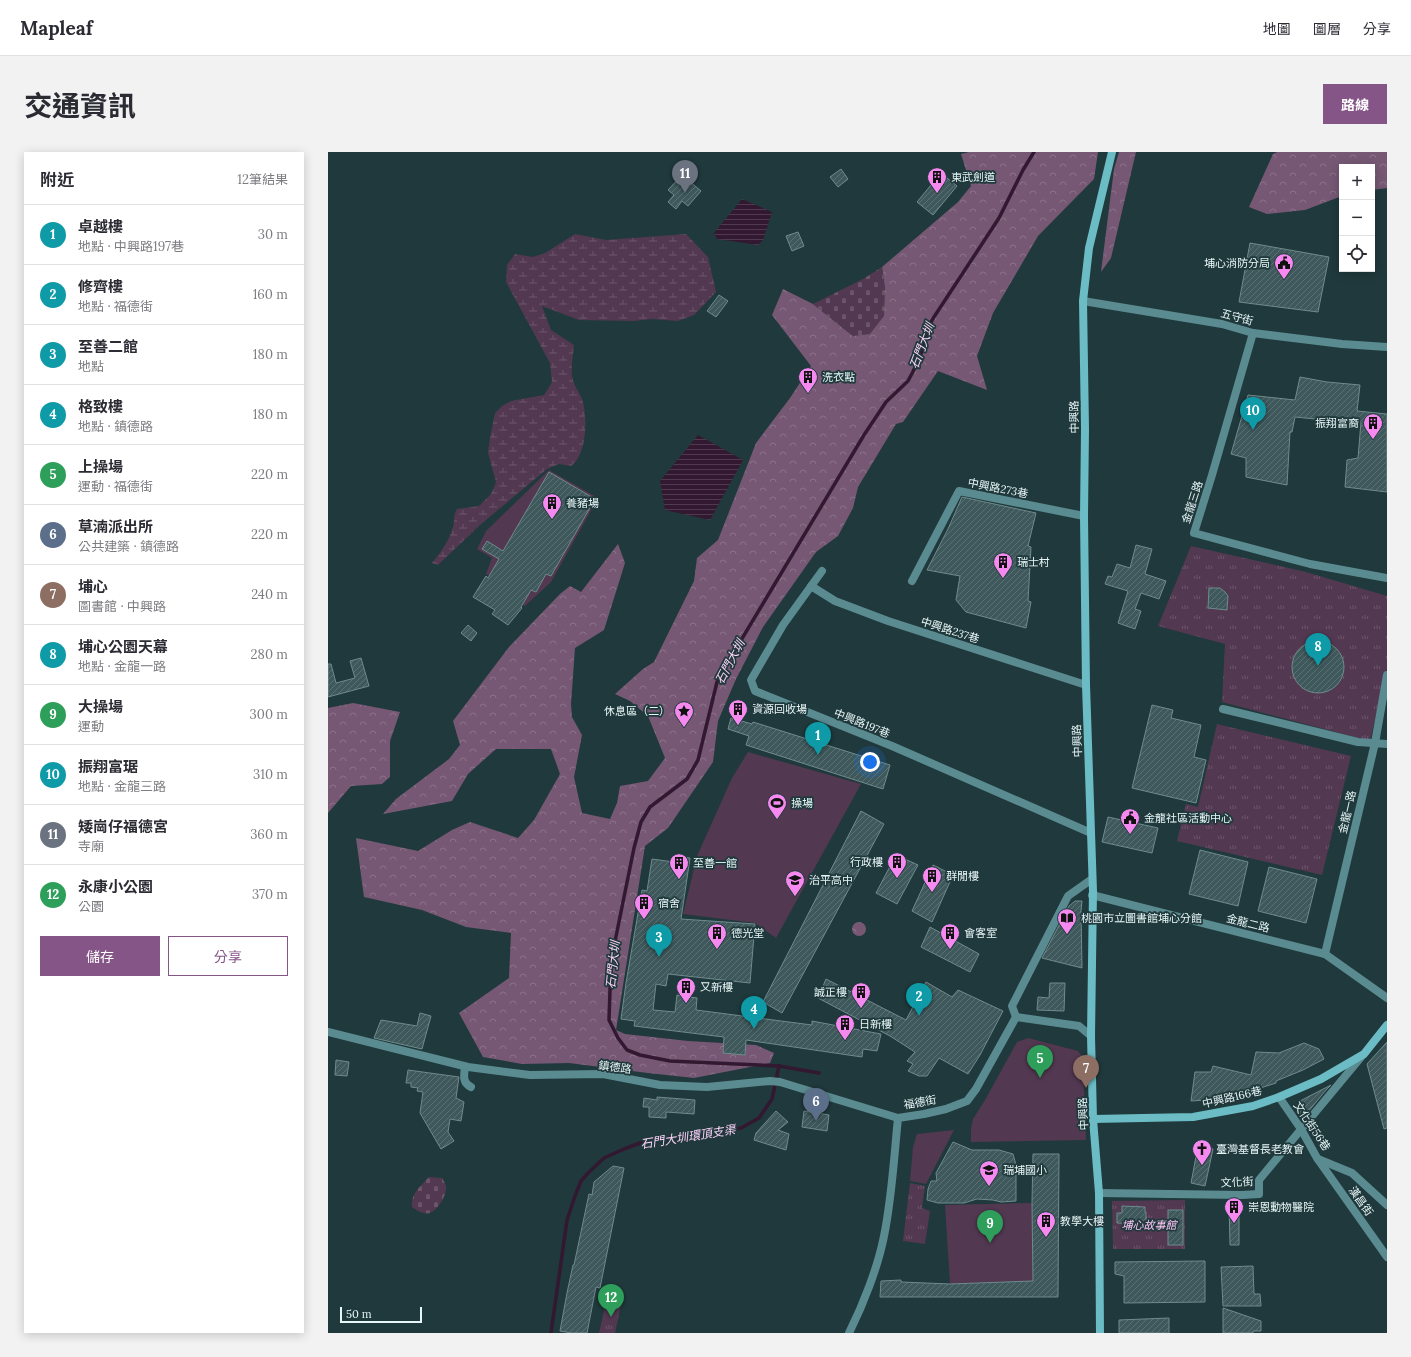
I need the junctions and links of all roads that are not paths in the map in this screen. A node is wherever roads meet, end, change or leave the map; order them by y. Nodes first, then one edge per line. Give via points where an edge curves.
1 (1112, 152) edge
2 (1083, 301) junction
3 (1253, 334) junction
4 (1387, 347) edge
5 (1084, 516) junction
6 (822, 571) dead end
7 (1387, 578) edge
8 (912, 580) dead end
9 (811, 586) junction
10 (1387, 675) edge
11 (1086, 685) junction
12 (1223, 709) dead end
13 (1374, 743) junction
14 (1387, 744) edge
15 (1090, 833) junction
16 (1092, 879) junction
17 (1092, 895) junction
18 (1326, 954) junction
19 (1387, 998) edge
20 (1016, 1017) junction
21 (1387, 1025) edge
22 (328, 1032) edge
23 (1091, 1036) junction
24 (1364, 1054) junction
25 (464, 1066) junction
26 (471, 1087) dead end
27 (1279, 1097) junction
28 (898, 1118) junction
29 (1093, 1119) junction
30 (1301, 1130) junction
31 (1317, 1158) junction
32 (1098, 1193) junction
33 (1387, 1206) edge
34 (1387, 1256) edge
35 (849, 1333) edge
36 (1100, 1333) edge

1 - 2 street, 中興路 via 1089,248
2 - 3 street, 五守街 via 1222,324
2 - 5 street, 中興路
3 - 4 street, 五守街
3 - 7 street, 金龍三路 via 1194,533 1310,564
5 - 8 street, 中興路273巷 via 959,491
5 - 11 street, 中興路
6 - 9 street, 中興路197巷
9 - 11 street, 中興路237巷 via 835,601 888,621
9 - 15 street, 中興路197巷 via 783,625 751,680 755,691 892,746
10 - 13 street, 金龍一路
11 - 15 street, 中興路
12 - 13 street via 1358,742
13 - 14 street
13 - 18 street, 金龍一路
15 - 16 street, 中興路
16 - 17 street, 中興路
16 - 20 street via 1068,896 1012,1006
17 - 18 street, 金龍二路
17 - 23 street, 中興路
18 - 19 street, 金龍二路
20 - 23 street via 1079,1026
20 - 28 street, 福德街 via 967,1101 946,1109
21 - 24 street, 文化街
22 - 25 street, 鎮德路
23 - 29 street, 中興路
24 - 27 street, 中興路166巷 via 1321,1079
24 - 30 street, 文化街
25 - 26 street via 464,1081
25 - 28 street, 鎮德路 via 530,1075 603,1074 660,1086 706,1087 780,1082
27 - 29 street, 中興路166巷 via 1253,1106 1192,1117
27 - 30 street, 文化街56巷
28 - 35 street, 福德街 via 884,1237 860,1310
29 - 32 street, 中興路
30 - 31 street, 文化街56巷
30 - 32 street, 文化街 via 1259,1180 1258,1194
31 - 33 street, 文化街56巷 via 1352,1173
31 - 34 street, 漢昌街
32 - 36 street, 中興路

